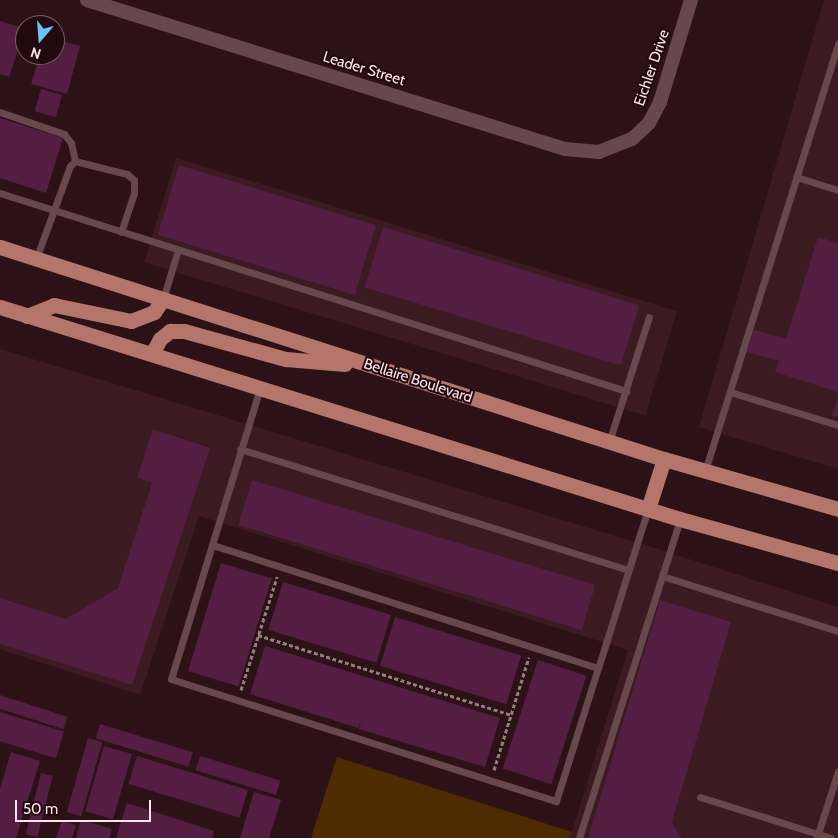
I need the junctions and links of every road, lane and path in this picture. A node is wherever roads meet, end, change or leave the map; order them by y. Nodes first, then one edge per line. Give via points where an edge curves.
1 (87, 0) edge
2 (692, 0) edge
3 (838, 43) edge
4 (0, 112) edge
5 (632, 139) joint
6 (75, 161) junction
7 (796, 177) junction
8 (838, 190) edge
9 (0, 193) edge
10 (53, 210) junction
11 (121, 232) junction
12 (0, 247) edge
13 (178, 250) junction
14 (36, 258) junction
15 (163, 299) junction
16 (0, 307) edge
17 (27, 316) junction
18 (649, 317) dead end
19 (152, 354) junction
20 (373, 366) junction
21 (260, 388) junction
22 (626, 390) junction
23 (730, 392) junction
24 (838, 425) edge
25 (609, 442) junction
26 (240, 449) junction
27 (664, 459) junction
28 (705, 471) junction
29 (648, 509) junction
30 (838, 509) edge
31 (680, 519) junction
32 (212, 545) junction
33 (838, 563) edge
34 (280, 567) junction
35 (628, 570) junction
36 (662, 576) junction
37 (838, 631) edge
38 (258, 636) junction
39 (533, 647) junction
40 (598, 668) junction
41 (239, 701) junction
42 (511, 715) junction
43 (838, 770) edge
44 (490, 780) junction
45 (700, 797) dead end
46 (817, 836) edge
47 (580, 838) edge
48 (831, 838) edge

1 - 5 street, Leader Street via 565,149 599,152
2 - 5 street, Eichler Drive via 660,102 649,123
3 - 7 lane
4 - 6 lane via 64,134 71,143
6 - 10 lane via 70,166
6 - 11 lane via 127,174 134,180 134,193
7 - 8 lane
7 - 23 lane
9 - 10 lane
10 - 11 lane
10 - 14 lane
11 - 13 lane
12 - 14 main road, Bellaire Boulevard
13 - 15 lane
13 - 22 lane
14 - 15 main road, Bellaire Boulevard
15 - 17 main road via 154,312 131,321 54,305
15 - 20 main road, Bellaire Boulevard
16 - 17 main road
17 - 19 main road
18 - 22 lane
19 - 20 main road via 160,339 170,331 184,331 286,358
19 - 21 main road
20 - 25 main road, Bellaire Boulevard
21 - 26 lane
21 - 29 main road
22 - 25 lane
23 - 24 lane
23 - 28 lane
25 - 27 main road, Bellaire Boulevard
26 - 32 lane
26 - 35 lane
27 - 28 main road, Bellaire Boulevard
27 - 29 main road
28 - 30 main road, Bellaire Boulevard
29 - 31 main road
29 - 35 lane
31 - 33 main road
31 - 36 lane
32 - 34 lane
32 - 41 lane via 171,679
34 - 38 path
34 - 39 lane
35 - 40 lane
36 - 37 lane
36 - 47 lane
38 - 41 path
38 - 42 path
39 - 40 lane
39 - 42 path
40 - 44 lane via 556,801
41 - 44 lane
42 - 44 path
43 - 46 lane
45 - 46 lane
46 - 48 lane

